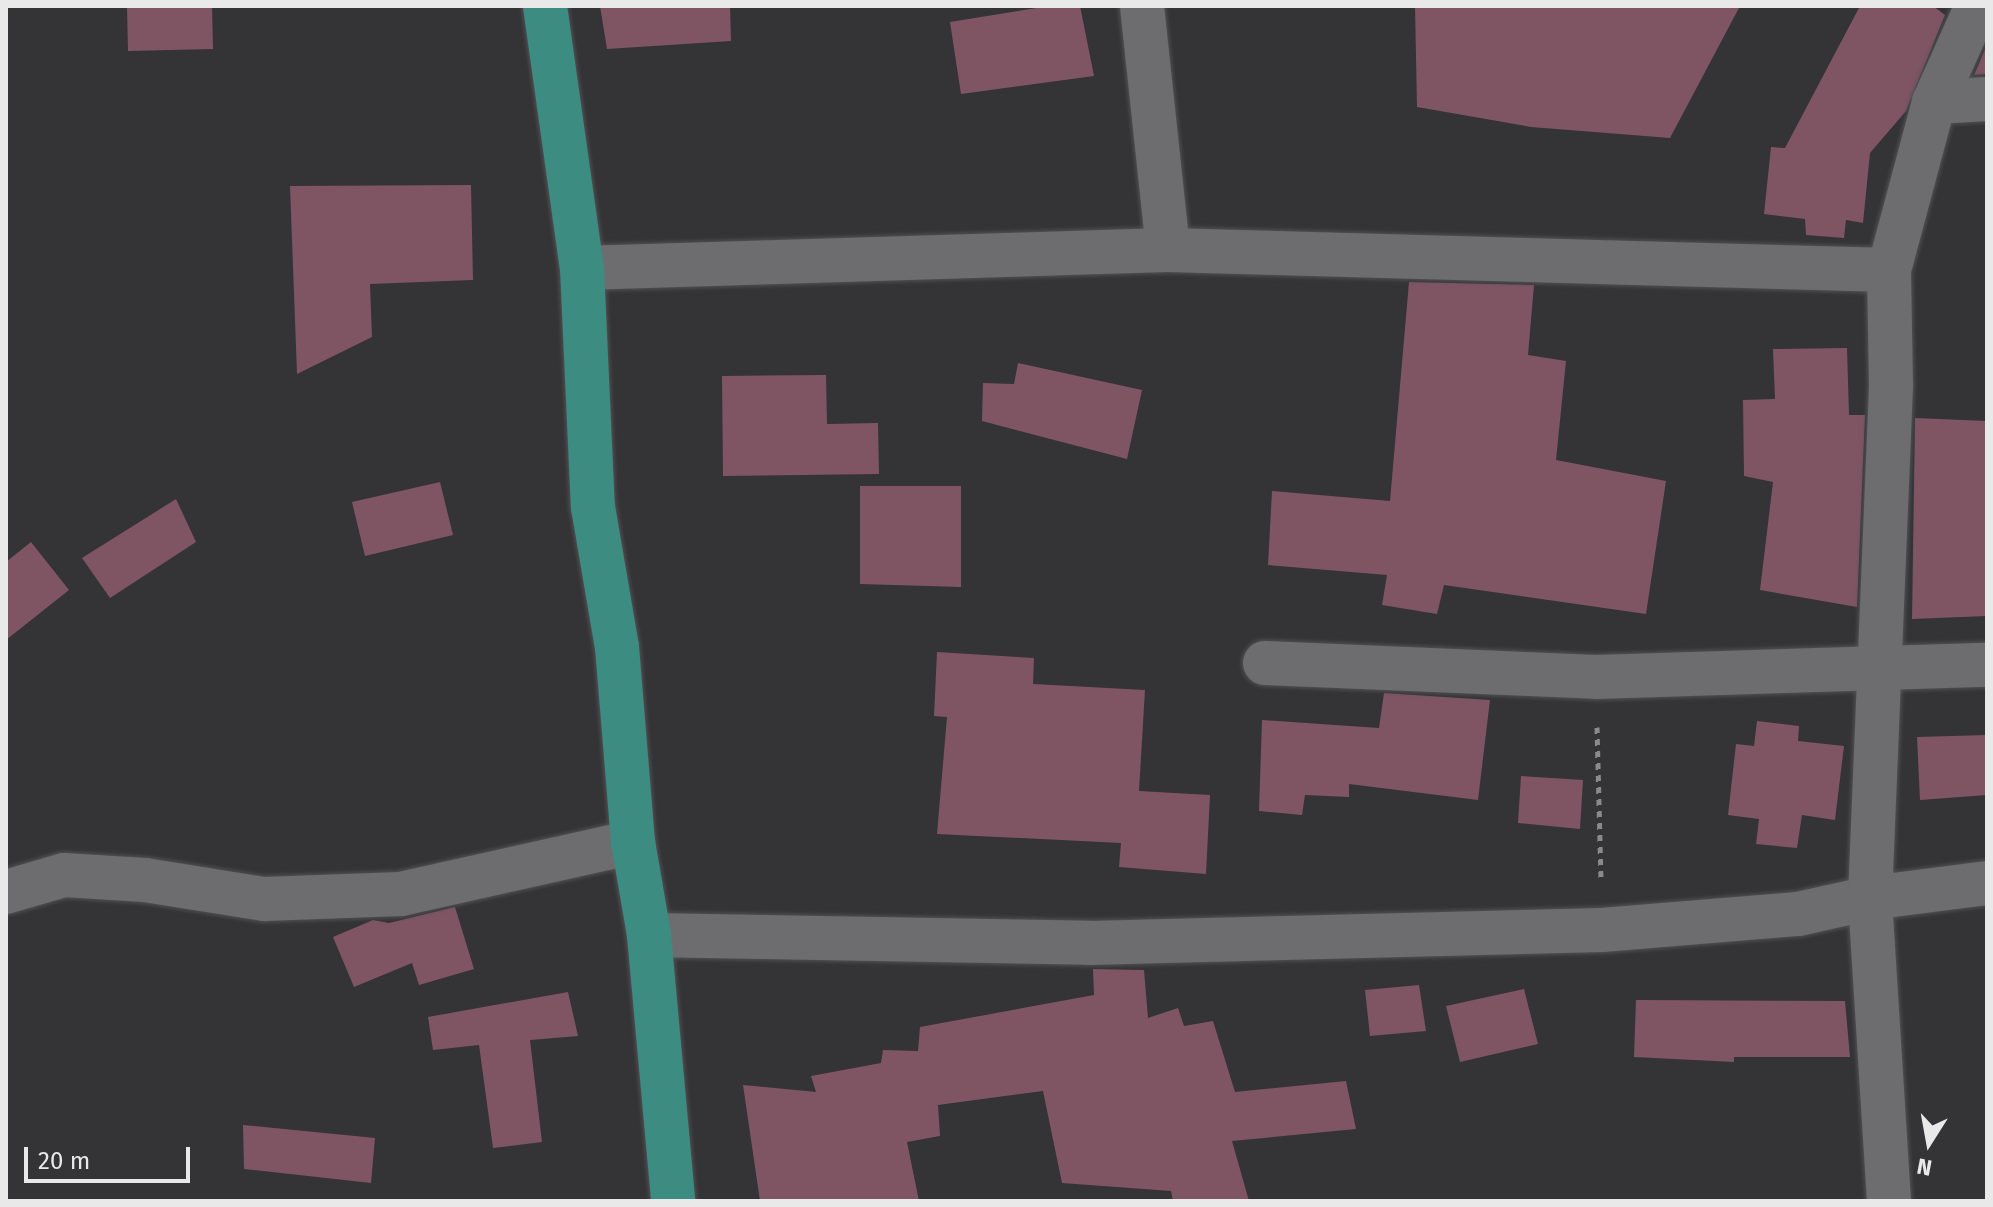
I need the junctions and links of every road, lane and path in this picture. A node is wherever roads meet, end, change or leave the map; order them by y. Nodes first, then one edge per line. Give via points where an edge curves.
1 (545, 6) edge
2 (1142, 6) edge
3 (1977, 6) edge
4 (1987, 99) edge
5 (1934, 102) junction
6 (1168, 250) junction
7 (582, 268) junction
8 (1889, 270) junction
9 (1265, 663) dead end
10 (1877, 665) junction
11 (1987, 665) edge
12 (1596, 677) junction
13 (633, 842) junction
14 (1987, 883) edge
15 (6, 892) edge
16 (1870, 898) junction
17 (1602, 930) junction
18 (649, 935) junction
19 (673, 1201) edge
20 (1889, 1201) edge

1 - 7 main road
2 - 6 street
3 - 5 street
4 - 5 street
5 - 8 street
6 - 7 street
6 - 8 street
7 - 13 main road via 593,507 617,647
8 - 10 street via 1891,386
9 - 12 street
10 - 11 street
10 - 12 street
10 - 16 street
12 - 17 path
13 - 15 street via 401,894 264,899 145,880 64,875
13 - 18 main road
14 - 16 street
16 - 17 street via 1798,914
16 - 20 street
17 - 18 street via 1090,943
18 - 19 main road

